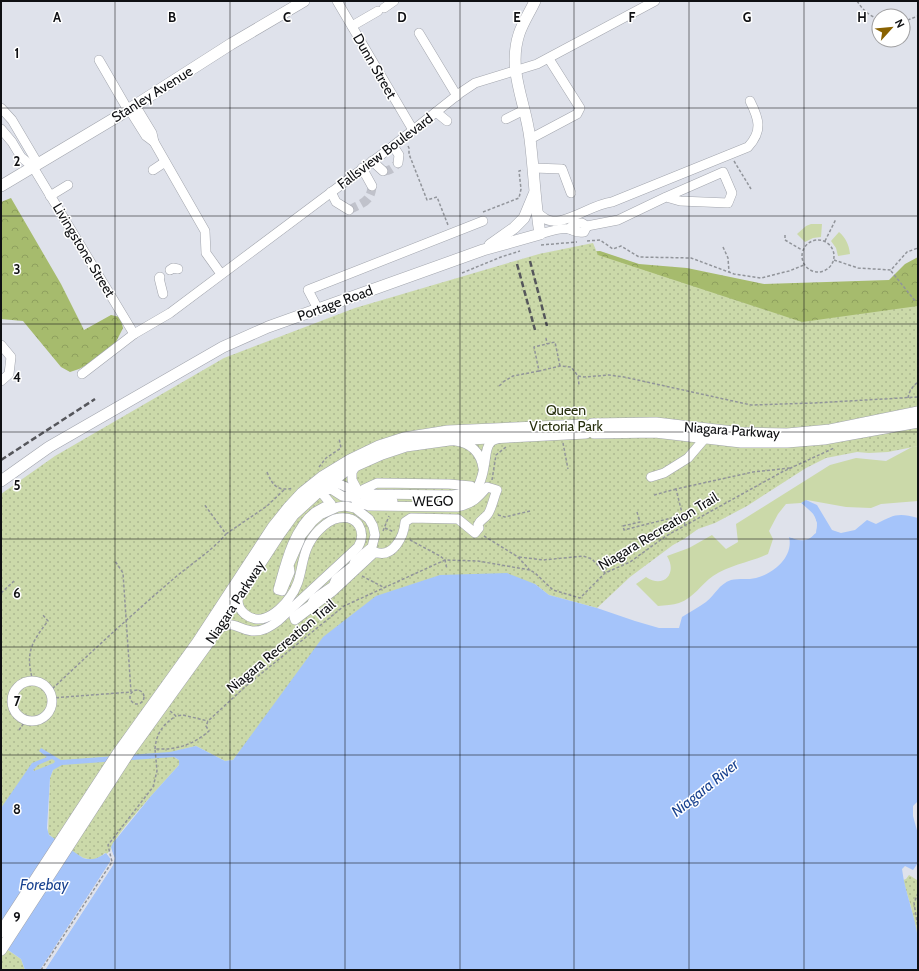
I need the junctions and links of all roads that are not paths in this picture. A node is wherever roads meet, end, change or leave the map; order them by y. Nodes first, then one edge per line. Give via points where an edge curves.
1 (304, 1) edge
2 (337, 1) edge
3 (394, 1) edge
4 (535, 1) edge
5 (655, 1) edge
6 (352, 26) junction
7 (419, 33) dead end
8 (101, 58) dead end
9 (548, 59) junction
10 (514, 72) junction
11 (457, 96) junction
12 (750, 101) dead end
13 (131, 107) junction
14 (1, 108) edge
15 (524, 110) junction
16 (436, 112) junction
17 (506, 119) dead end
18 (447, 121) dead end
19 (1, 129) edge
20 (413, 130) junction
21 (530, 138) junction
22 (393, 146) junction
23 (372, 161) junction
24 (165, 162) junction
25 (398, 163) dead end
26 (36, 166) junction
27 (362, 168) junction
28 (532, 168) junction
29 (153, 170) dead end
30 (383, 171) dead end
31 (1, 186) edge
32 (372, 186) dead end
33 (69, 187) dead end
34 (331, 192) junction
35 (535, 192) junction
36 (571, 193) dead end
37 (666, 197) junction
38 (52, 198) junction
39 (612, 202) junction
40 (349, 210) dead end
41 (537, 212) junction
42 (480, 218) road end
43 (584, 224) junction
44 (541, 239) junction
45 (484, 250) junction
46 (221, 274) junction
47 (160, 277) dead end
48 (163, 294) dead end
49 (318, 309) junction
50 (134, 334) junction
51 (1, 345) edge
52 (82, 374) dead end
53 (1, 382) edge
54 (918, 412) edge
55 (918, 422) edge
56 (589, 429) junction
57 (486, 434) junction
58 (706, 437) junction
59 (449, 440) junction
60 (506, 442) junction
61 (487, 450) junction
62 (367, 456) junction
63 (356, 466) junction
64 (484, 470) junction
65 (651, 477) dead end
66 (1, 481) edge
67 (331, 482) junction
68 (314, 489) junction
69 (350, 489) junction
70 (365, 493) junction
71 (478, 530) joint
72 (243, 589) junction
73 (216, 631) junction
74 (159, 703) junction
75 (26, 720) joint
76 (120, 758) junction
77 (65, 842) junction
78 (1, 932) edge
79 (2, 949) edge

1 - 13 main road, Stanley Avenue
2 - 6 street, Dunn Street
3 - 6 street
4 - 10 main road via 519,34
5 - 9 street, Fallsview Boulevard
6 - 20 street, Dunn Street
7 - 11 street
8 - 13 street
9 - 10 street, Fallsview Boulevard
9 - 21 street via 580,108 580,112
10 - 11 street, Fallsview Boulevard via 476,83
10 - 15 main road
11 - 16 street, Fallsview Boulevard
12 - 39 street via 757,116 758,129 756,139 748,147
13 - 24 street
13 - 26 main road, Stanley Avenue
14 - 26 street, Livingstone Street via 15,124
15 - 17 street
15 - 21 main road
16 - 18 street
16 - 20 street, Fallsview Boulevard
19 - 26 street via 21,158
20 - 22 street, Fallsview Boulevard
21 - 28 main road
22 - 23 street, Fallsview Boulevard
22 - 25 street via 399,155
23 - 27 street, Fallsview Boulevard
23 - 30 street
24 - 29 street
24 - 46 street via 205,231 206,253
26 - 31 main road, Stanley Avenue
26 - 38 street, Livingstone Street
27 - 32 street
27 - 34 street, Fallsview Boulevard
28 - 35 main road
28 - 36 street via 562,170
33 - 38 street
34 - 40 street via 336,202
34 - 46 street, Fallsview Boulevard
35 - 41 main road
35 - 45 main road via 524,218
37 - 37 street via 680,201 728,203 732,193 723,172
37 - 43 street via 618,220
38 - 50 street, Livingstone Street
39 - 41 street via 603,203 560,221 543,218
39 - 43 street via 589,215
41 - 44 main road
42 - 49 street via 308,290
43 - 44 street via 584,232 555,230
44 - 45 main road, Portage Road
45 - 49 main road, Portage Road
46 - 50 street, Fallsview Boulevard via 170,313
47 - 48 street
49 - 66 main road, Portage Road via 223,347 49,447
50 - 52 street, Fallsview Boulevard
51 - 53 street via 11,357 9,374
54 - 56 main road, Niagara Parkway via 804,433 742,433 634,423
55 - 58 main road, Niagara Parkway via 797,442 749,442
56 - 57 main road, Niagara Parkway
56 - 58 main road, Niagara Parkway
56 - 60 main road, Niagara Parkway
57 - 59 main road, Niagara Parkway
57 - 60 main road, Niagara Parkway
57 - 61 street, WEGO
57 - 62 main road, Niagara Parkway via 448,431 414,436 391,442
58 - 65 street via 688,458 664,473
59 - 62 main road, Niagara Parkway via 406,446
59 - 64 street via 470,446 480,456
60 - 61 street via 493,440
61 - 64 street, WEGO
62 - 63 main road, Niagara Parkway
62 - 68 main road, Niagara Parkway via 332,470
62 - 70 street via 355,477 358,488
63 - 67 main road, Niagara Parkway
63 - 70 street via 352,475 353,483 359,493
64 - 70 street, WEGO via 477,489 461,500 385,501 374,500
67 - 68 main road, Niagara Parkway
67 - 69 street
68 - 69 street via 332,486
68 - 72 main road, Niagara Parkway via 280,533
68 - 74 main road, Niagara Parkway via 296,499 273,527
69 - 70 street
70 - 70 street via 377,483 471,486 460,494 452,495
71 - 71 street via 480,521 488,515 497,490 490,487 468,505 457,507 369,506 358,502 350,494 349,497 342,496 331,489 321,492 331,504 314,512 300,530 278,590 282,591 301,536 320,515 338,507 352,507 366,515 373,526 374,543 353,566 336,579 333,586 294,617 295,620 332,592 375,552 382,554 393,549 400,540 405,522 411,518 458,519 475,533
72 - 73 main road, Niagara Parkway
72 - 73 street via 238,601 242,611 255,619 268,617 293,594 304,554 318,531 332,520 340,518 352,519 359,525 362,538 358,547 278,621 258,631 232,625
73 - 74 main road, Niagara Parkway
74 - 76 main road, Niagara Parkway
74 - 76 main road, Niagara Parkway via 130,751
75 - 75 street via 34,721 45,716 51,704 45,686 33,681 20,685 13,695 12,702 16,714
76 - 77 main road, Niagara Parkway
76 - 77 main road, Niagara Parkway via 110,765
77 - 78 main road, Niagara Parkway
77 - 79 main road, Niagara Parkway

